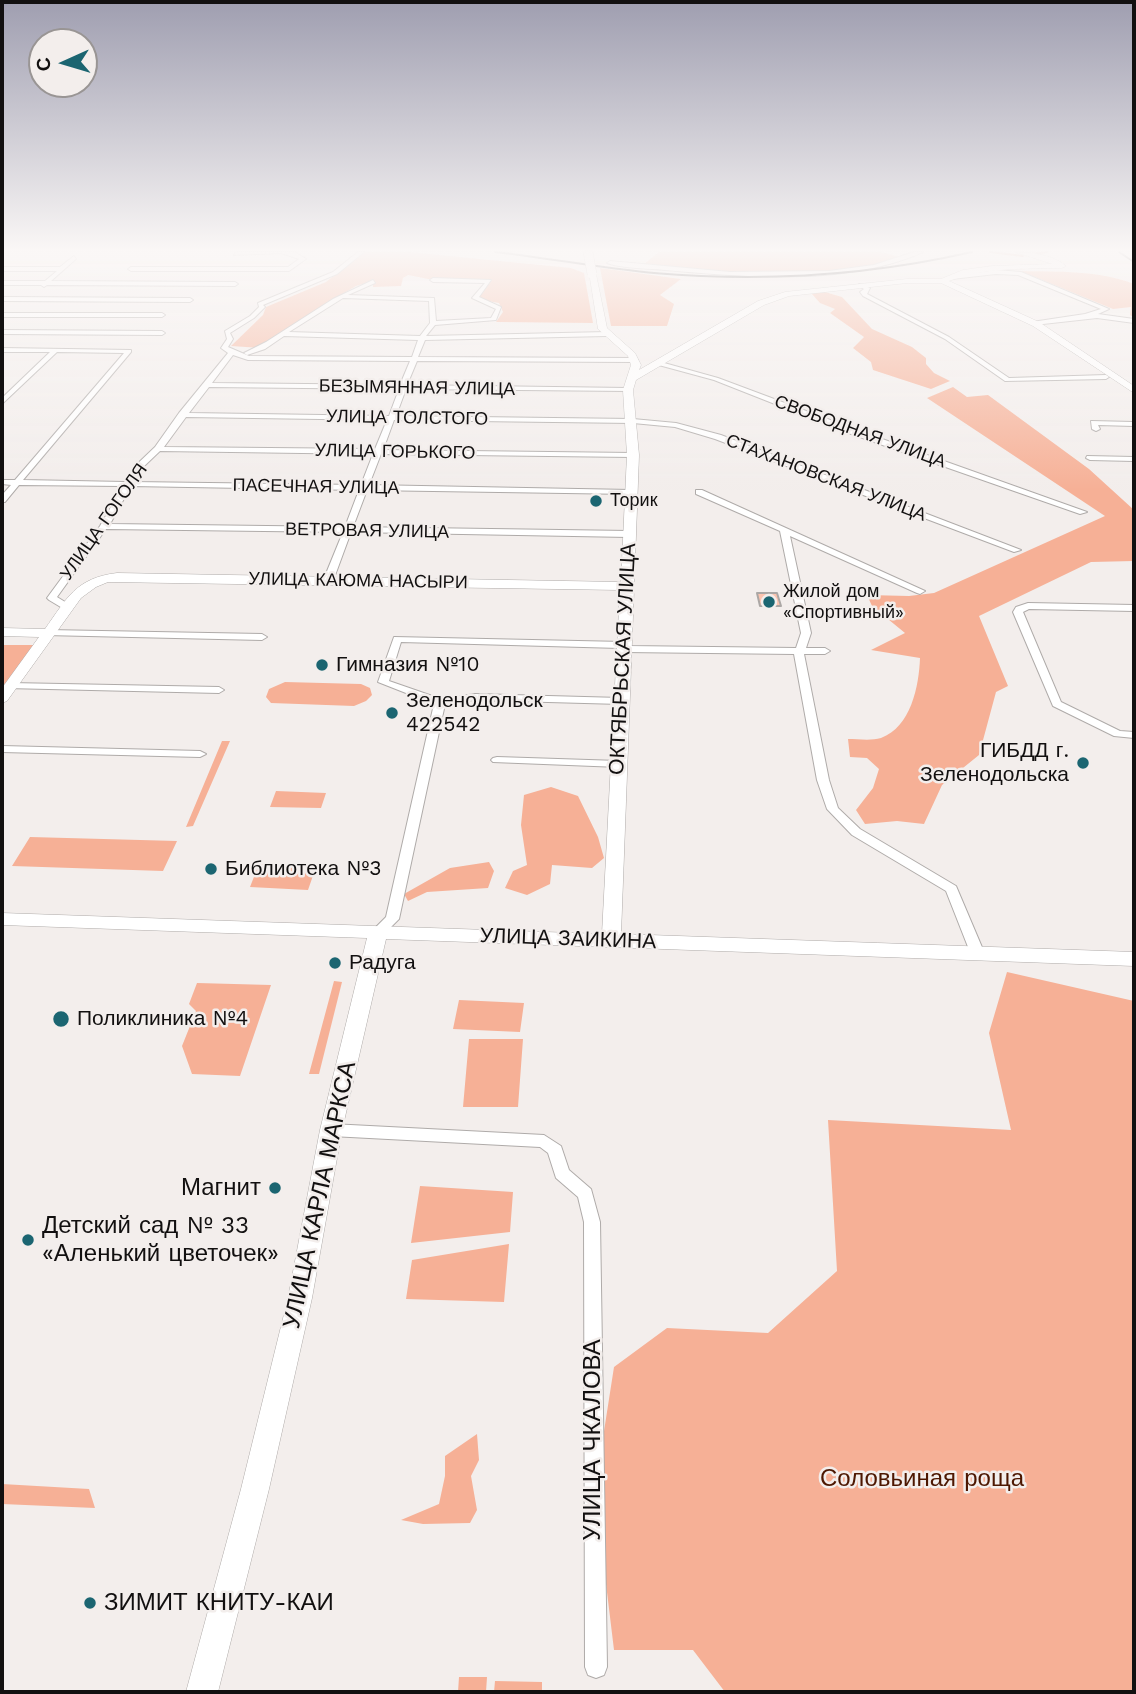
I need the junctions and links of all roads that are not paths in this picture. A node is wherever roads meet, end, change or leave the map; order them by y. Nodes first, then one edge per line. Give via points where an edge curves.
1 (229, 331) edge
2 (288, 331) edge
3 (427, 331) edge
4 (605, 331) edge
5 (714, 331) edge
6 (934, 331) edge
7 (1047, 331) edge
8 (2, 332) edge
9 (146, 333) joint
10 (162, 333) dead end
11 (284, 334) junction
12 (607, 334) junction
13 (422, 338) junction
14 (2, 351) edge
15 (55, 351) junction
16 (236, 354) junction
17 (414, 360) junction
18 (635, 360) junction
19 (657, 363) junction
20 (1106, 377) dead end
21 (630, 384) junction
22 (205, 385) junction
23 (1132, 386) edge
24 (403, 388) junction
25 (2, 402) edge
26 (182, 415) junction
27 (392, 418) junction
28 (632, 421) junction
29 (1134, 424) edge
30 (1096, 429) dead end
31 (158, 449) junction
32 (379, 452) junction
33 (633, 455) junction
34 (1090, 458) dead end
35 (1134, 459) edge
36 (2, 482) edge
37 (17, 482) junction
38 (127, 484) junction
39 (365, 488) junction
40 (631, 492) junction
41 (699, 492) dead end
42 (2, 500) edge
43 (1083, 512) dead end
44 (104, 526) junction
45 (784, 530) junction
46 (349, 531) junction
47 (629, 534) junction
48 (1017, 550) dead end
49 (328, 581) junction
50 (91, 583) joint
51 (627, 586) junction
52 (920, 592) dead end
53 (67, 607) junction
54 (1134, 608) edge
55 (2, 632) edge
56 (47, 633) junction
57 (262, 637) dead end
58 (397, 639) joint
59 (624, 647) junction
60 (800, 650) junction
61 (825, 651) dead end
62 (219, 690) dead end
63 (6, 692) edge
64 (621, 701) junction
65 (440, 702) junction
66 (1057, 704) joint
67 (1134, 735) edge
68 (2, 749) edge
69 (200, 754) dead end
70 (497, 760) dead end
71 (619, 764) junction
72 (2, 919) edge
73 (378, 932) junction
74 (611, 941) junction
75 (977, 952) junction
76 (1134, 962) edge
77 (331, 1130) junction
78 (592, 1212) joint
79 (596, 1667) dead end
80 (202, 1692) edge

1 - 16 street via 224,348
2 - 11 street
3 - 13 street
4 - 12 main road, bridge
5 - 19 main road
6 - 20 street via 1007,380
7 - 23 main road
8 - 9 street
9 - 10 street
11 - 13 street
11 - 16 street via 267,347
12 - 13 street
12 - 18 main road
13 - 17 street
14 - 15 street
15 - 25 street
15 - 37 street via 129,351
16 - 17 street
16 - 22 street, УЛИЦА ГОГОЛЯ
17 - 18 street
17 - 24 street
18 - 19 main road, СВОБОДНАЯ УЛИЦА
18 - 21 main road, ОКТЯБРЬСКАЯ УЛИЦА
19 - 21 main road
19 - 43 street, СВОБОДНАЯ УЛИЦА via 716,379
21 - 24 street, БЕЗЫМЯННАЯ УЛИЦА
21 - 28 main road, ОКТЯБРЬСКАЯ УЛИЦА
22 - 24 street, БЕЗЫМЯННАЯ УЛИЦА
22 - 26 street, УЛИЦА ГОГОЛЯ
24 - 27 street
26 - 27 street, УЛИЦА ТОЛСТОГО
26 - 31 street, УЛИЦА ГОГОЛЯ
27 - 28 street, УЛИЦА ТОЛСТОГО
27 - 32 street
28 - 33 main road, ОКТЯБРЬСКАЯ УЛИЦА
28 - 48 street, СТАХАНОВСКАЯ УЛИЦА via 676,425 718,437
29 - 30 street via 1094,423
31 - 32 street, УЛИЦА ГОРЬКОГО
31 - 38 street, УЛИЦА ГОГОЛЯ
32 - 33 street, УЛИЦА ГОРЬКОГО
32 - 39 street
33 - 40 main road, ОКТЯБРЬСКАЯ УЛИЦА
34 - 35 street
36 - 37 street, ПАСЕЧНАЯ УЛИЦА
37 - 38 street, ПАСЕЧНАЯ УЛИЦА
37 - 42 street
38 - 39 street, ПАСЕЧНАЯ УЛИЦА
38 - 44 street, УЛИЦА ГОГОЛЯ
39 - 40 street, ПАСЕЧНАЯ УЛИЦА
39 - 46 street
40 - 47 main road, ОКТЯБРЬСКАЯ УЛИЦА
41 - 45 street
44 - 46 street, ВЕТРОВАЯ УЛИЦА
44 - 53 street, УЛИЦА ГОГОЛЯ via 52,598
45 - 52 street
45 - 60 street via 806,633
46 - 47 street, ВЕТРОВАЯ УЛИЦА
46 - 49 street
47 - 51 main road, ОКТЯБРЬСКАЯ УЛИЦА
49 - 50 main road, УЛИЦА КАЮМА НАСЫРИ via 119,577
49 - 51 main road, УЛИЦА КАЮМА НАСЫРИ
50 - 53 main road, УЛИЦА ГОГОЛЯ
51 - 59 main road, ОКТЯБРЬСКАЯ УЛИЦА
53 - 56 main road, УЛИЦА ГОГОЛЯ
54 - 66 street via 1019,609
55 - 56 main road
56 - 57 street
56 - 63 main road, УЛИЦА ГОГОЛЯ
58 - 59 street
58 - 65 street via 383,682
59 - 60 street
59 - 64 main road, ОКТЯБРЬСКАЯ УЛИЦА
60 - 61 street
60 - 75 street via 823,780 833,809 856,832 951,889
62 - 63 street
64 - 65 street via 475,698
64 - 71 main road, ОКТЯБРЬСКАЯ УЛИЦА
65 - 73 street, УЛИЦА КАРЛА МАРКСА via 392,919
66 - 67 street via 1118,734
68 - 69 street
70 - 71 street
71 - 74 main road, ОКТЯБРЬСКАЯ УЛИЦА
72 - 73 main road, УЛИЦА ЗАИКИНА
73 - 74 main road, УЛИЦА ЗАИКИНА
73 - 77 main road, УЛИЦА КАРЛА МАРКСА
74 - 75 main road, УЛИЦА ЗАИКИНА
75 - 76 main road, УЛИЦА ЗАИКИНА
77 - 78 street via 544,1141 555,1150 562,1173 585,1194
77 - 80 main road, УЛИЦА КАРЛА МАРКСА via 300,1298
78 - 79 street, УЛИЦА ЧКАЛОВА

